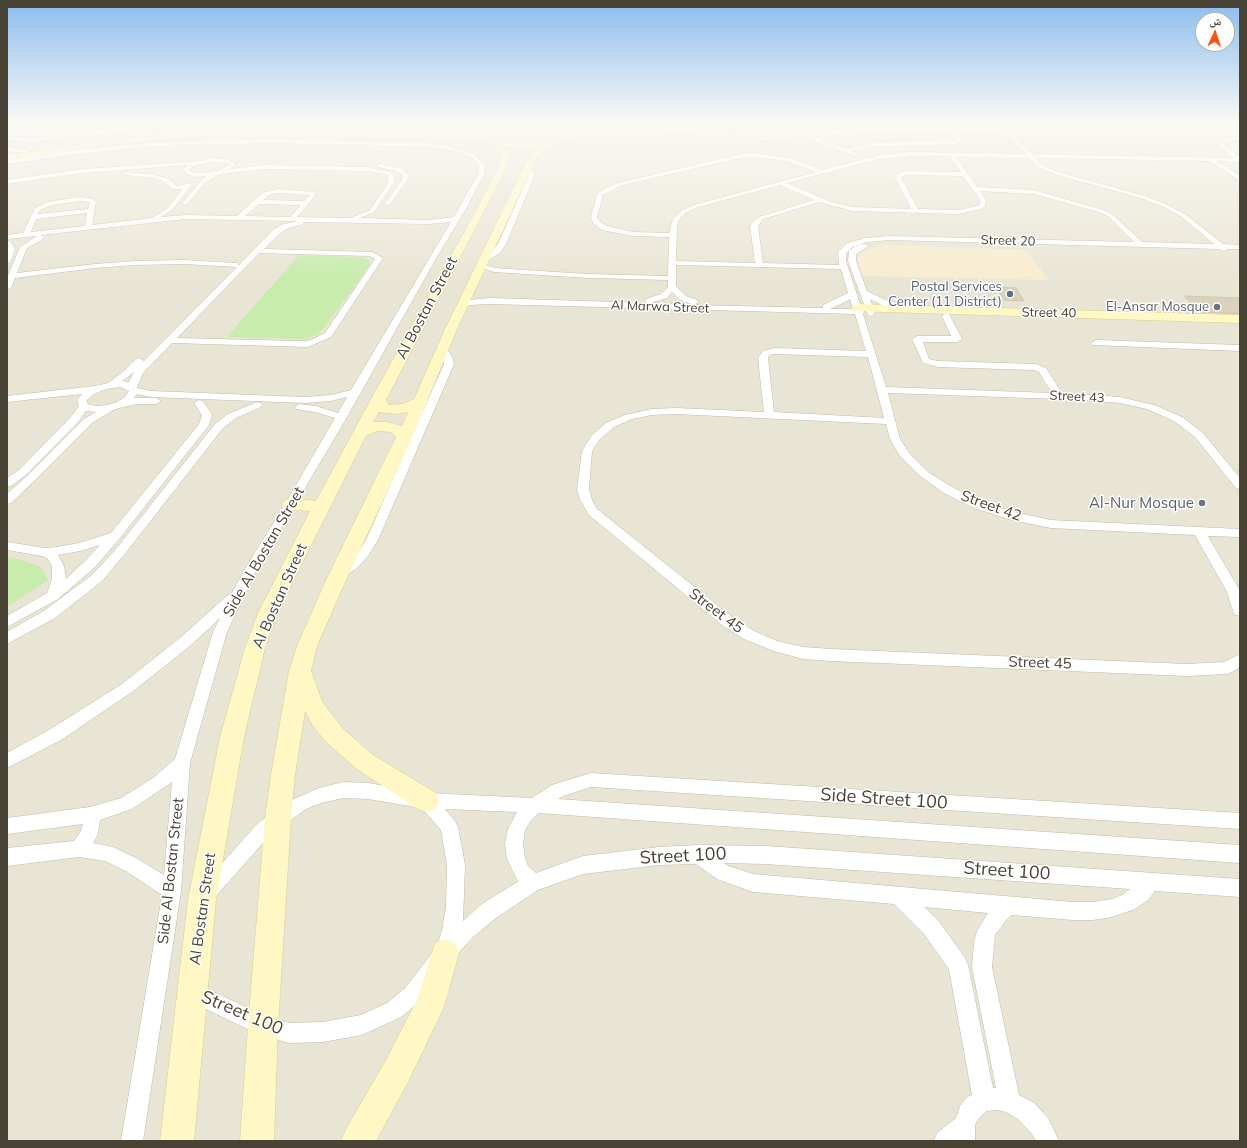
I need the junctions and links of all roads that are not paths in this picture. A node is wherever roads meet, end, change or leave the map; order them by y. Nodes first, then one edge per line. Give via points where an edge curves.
1 (44, 177) edge
2 (70, 177) edge
3 (153, 177) edge
4 (189, 177) edge
5 (212, 177) edge
6 (391, 177) edge
7 (406, 177) edge
8 (480, 177) edge
9 (496, 177) edge
10 (523, 177) edge
11 (651, 177) edge
12 (805, 177) edge
13 (897, 177) edge
14 (967, 177) edge
15 (1070, 177) edge
16 (7, 182) edge
17 (780, 183) junction
18 (7, 187) edge
19 (186, 187) junction
20 (975, 189) junction
21 (820, 200) junction
22 (255, 202) junction
23 (306, 204) junction
24 (473, 207) junction
25 (92, 210) junction
26 (180, 210) junction
27 (916, 211) junction
28 (166, 212) junction
29 (370, 212) junction
30 (382, 213) junction
31 (33, 217) junction
32 (186, 217) junction
33 (238, 218) junction
34 (292, 219) junction
35 (151, 220) junction
36 (346, 220) junction
37 (319, 221) junction
38 (392, 221) junction
39 (261, 222) junction
40 (302, 223) junction
41 (424, 223) junction
42 (128, 224) junction
43 (454, 225) junction
44 (88, 227) junction
45 (268, 231) junction
46 (278, 231) junction
47 (26, 235) junction
48 (673, 235) junction
49 (7, 237) edge
50 (40, 237) junction
51 (8, 244) edge
52 (25, 246) junction
53 (1138, 246) junction
54 (1240, 247) edge
55 (1220, 249) junction
56 (1240, 251) edge
57 (258, 252) junction
58 (7, 261) edge
59 (482, 262) junction
60 (672, 263) junction
61 (235, 265) junction
62 (759, 265) junction
63 (844, 268) junction
64 (12, 276) junction
65 (227, 278) junction
66 (672, 282) junction
67 (7, 288) edge
68 (853, 293) junction
69 (864, 293) junction
70 (465, 299) junction
71 (649, 301) junction
72 (694, 302) junction
73 (826, 307) junction
74 (912, 309) junction
75 (864, 310) junction
76 (946, 316) junction
77 (1240, 319) edge
78 (1240, 324) edge
79 (170, 340) junction
80 (1096, 343) dead end
81 (1240, 348) edge
82 (442, 349) junction
83 (872, 354) junction
84 (133, 373) junction
85 (111, 385) junction
86 (98, 388) junction
87 (133, 389) junction
88 (882, 390) junction
89 (356, 392) junction
90 (1059, 396) junction
91 (148, 397) junction
92 (7, 399) edge
93 (378, 399) junction
94 (418, 402) junction
95 (199, 403) junction
96 (7, 404) edge
97 (120, 404) junction
98 (317, 404) junction
99 (83, 405) junction
100 (257, 405) junction
101 (109, 408) junction
102 (769, 415) junction
103 (342, 417) junction
104 (890, 420) junction
105 (204, 425) junction
106 (219, 426) junction
107 (360, 433) junction
108 (404, 436) junction
109 (7, 483) edge
110 (1240, 485) edge
111 (7, 500) edge
112 (141, 504) junction
113 (291, 504) junction
114 (156, 505) junction
115 (322, 507) junction
116 (1199, 531) junction
117 (1240, 532) edge
118 (116, 535) junction
119 (7, 546) edge
120 (45, 552) junction
121 (341, 572) junction
122 (238, 594) junction
123 (53, 596) junction
124 (1240, 611) edge
125 (7, 622) edge
126 (9, 635) edge
127 (1240, 660) edge
128 (300, 671) junction
129 (7, 761) edge
130 (182, 763) junction
131 (427, 801) junction
132 (535, 805) junction
133 (90, 815) junction
134 (278, 818) junction
135 (1240, 821) edge
136 (7, 826) edge
137 (79, 849) junction
138 (698, 854) junction
139 (1240, 854) edge
140 (7, 857) edge
141 (1152, 881) junction
142 (533, 883) junction
143 (1237, 889) edge
144 (172, 891) junction
145 (898, 896) junction
146 (202, 900) junction
147 (1008, 906) junction
148 (445, 954) junction
149 (192, 992) junction
150 (263, 1026) junction
151 (984, 1100) junction
152 (1010, 1102) junction
153 (964, 1133) edge
154 (132, 1141) edge
155 (177, 1141) edge
156 (257, 1141) edge
157 (358, 1141) edge
158 (945, 1141) edge
159 (1048, 1141) edge

1 - 16 street
2 - 18 street
3 - 19 street via 176,188
4 - 19 street via 191,181
5 - 26 street via 204,181
6 - 29 street via 391,183
7 - 30 street
8 - 24 street, Side Al Bostan Street
9 - 24 street, Al Bostan Street
10 - 59 street, Al Bostan Street
11 - 48 street via 620,184 600,194 594,217 597,223 605,228 633,234
12 - 17 street
13 - 27 street
14 - 20 street
15 - 55 street via 1166,206 1184,216
17 - 21 street
17 - 48 street via 696,206 683,212 676,220
19 - 28 street
20 - 27 street via 983,200 984,205 979,208 958,212
20 - 53 street via 1034,192 1101,211 1110,215
21 - 27 street via 853,209
21 - 62 street via 761,218 756,222 754,226
22 - 23 street
22 - 23 street via 273,191 312,193
22 - 33 street
23 - 34 street
24 - 43 street, Side Al Bostan Street
24 - 93 street, Al Bostan Street
25 - 31 street
25 - 31 street via 91,200 80,199 44,205 37,209
25 - 44 street
26 - 28 street
26 - 32 street
28 - 35 street
29 - 30 street
29 - 36 street
30 - 38 street
31 - 47 street
32 - 33 street
32 - 35 street
33 - 34 street
34 - 37 street
35 - 42 street
36 - 37 street
36 - 38 street
37 - 40 street
37 - 41 street
38 - 41 street
39 - 40 street
39 - 42 street via 185,221
39 - 45 street
40 - 46 street
41 - 43 street
41 - 43 street
42 - 44 street
42 - 50 street
43 - 89 street, Side Al Bostan Street
44 - 47 street
45 - 46 street
45 - 61 street
46 - 57 street
47 - 49 street
48 - 60 street
50 - 51 street
50 - 52 street
51 - 52 street
51 - 58 street
52 - 64 street
53 - 55 street, Street 20
53 - 63 street, Street 20 via 948,239 866,240 850,245 842,252
53 - 69 street, Street 20 via 873,243 852,253 852,261
54 - 55 street, Street 20
55 - 56 street, Street 20
57 - 65 street
57 - 79 street via 372,254 379,260 328,335 316,341 298,344
59 - 66 street via 494,270
59 - 70 street, Al Bostan Street
60 - 62 street
60 - 66 street
61 - 64 street via 135,263
61 - 65 street
62 - 63 street
63 - 68 street, Street 20
64 - 67 street
65 - 79 street
65 - 84 street
66 - 71 street via 664,296
66 - 72 street via 682,298
68 - 73 street
68 - 75 street, Street 20
69 - 74 street via 885,303
69 - 75 street, Street 20
70 - 71 street, Al Marwa Street via 481,295
70 - 75 street, Al Marwa Street via 469,303 490,301
70 - 82 street, Al Bostan Street
71 - 72 street, Al Marwa Street
72 - 73 street, Al Marwa Street
73 - 75 street, Al Marwa Street
74 - 75 street, Street 40
74 - 77 street, Street 40
75 - 76 street, Street 40
75 - 83 street, Street 42
76 - 78 street, Street 40
76 - 90 street via 958,338 917,339 926,361 938,364 1036,367 1043,370
79 - 84 street
80 - 81 street
82 - 94 street, Al Bostan Street
82 - 121 street via 449,364 372,540 364,553
83 - 88 street, Street 42
83 - 102 street via 775,351 766,353 763,358
84 - 85 street
84 - 87 street
85 - 86 street
85 - 87 street via 127,385
86 - 92 street
86 - 99 street via 85,396 82,400
87 - 91 street
87 - 97 street via 129,399
88 - 90 street, Street 43
88 - 104 street, Street 42
89 - 98 street
89 - 103 street, Side Al Bostan Street
90 - 110 street, Street 43 via 1120,400 1150,407 1178,419 1199,435
91 - 95 street
91 - 97 street
91 - 98 street
93 - 94 street via 385,409 396,410
93 - 107 street, Al Bostan Street
94 - 108 street, Al Bostan Street
95 - 100 street
95 - 105 street via 207,415
96 - 99 street via 57,398 76,401
97 - 101 street
98 - 100 street
98 - 103 street
99 - 101 street via 97,409
99 - 109 street via 74,420 23,472
100 - 106 street via 232,416
101 - 111 street via 88,420
102 - 104 street, Street 45
102 - 127 street, Street 45 via 676,411 652,412 629,417 610,425 596,437 587,451 583,488 586,500 594,512 727,621 749,635 788,650 831,655 1187,670 1227,668
103 - 113 street, Side Al Bostan Street
104 - 116 street, Street 42 via 894,439 924,474 978,505 1050,524
105 - 106 street via 216,422
105 - 112 street
106 - 114 street
107 - 108 street via 366,429 388,427 396,429
107 - 115 street, Al Bostan Street
108 - 121 street, Al Bostan Street
112 - 114 street
112 - 118 street
113 - 115 street
113 - 122 street, Side Al Bostan Street
114 - 126 street via 120,552 92,582 50,614
115 - 146 street, Al Bostan Street via 284,579 255,648 232,737
116 - 117 street, Street 42
116 - 124 street via 1234,592
118 - 120 street via 80,547
118 - 123 street via 90,564
119 - 120 street
120 - 123 street via 55,560 60,572
121 - 128 street, Al Bostan Street via 307,646
122 - 129 street via 127,688 55,735
122 - 130 street, Side Al Bostan Street via 220,632
123 - 125 street
128 - 131 street via 312,704 334,735 365,762
128 - 134 street, Al Bostan Street
130 - 133 street via 159,783 126,804
130 - 144 street, Side Al Bostan Street
131 - 132 street, Street 100
131 - 134 street, Street 100 via 368,791 343,790 318,796
131 - 148 street via 449,827 456,865 455,907
132 - 135 street, Side Street 100 via 558,790 591,780
132 - 139 street, Street 100
132 - 142 street, Side Street 100 via 524,816 517,829 514,844 516,859 522,872
133 - 136 street
133 - 137 street via 90,834
134 - 146 street, Street 100 via 264,829
134 - 150 street, Al Bostan Street
137 - 140 street
137 - 144 street via 107,853 132,865
138 - 141 street, Street 100 via 766,855
138 - 142 street, Street 100 via 584,865
138 - 145 street via 723,873 753,883
141 - 143 street, Street 100
141 - 147 street via 1128,902 1112,908 1073,911
142 - 148 street, Street 100 via 489,911 466,930
144 - 154 street, Side Al Bostan Street
145 - 147 street
145 - 151 street via 931,927 958,965
146 - 149 street, Al Bostan Street
147 - 152 street via 1000,912 988,931 984,942 982,967
148 - 150 street, Street 100 via 412,995 394,1010 362,1025 323,1032 289,1033
148 - 157 street via 429,1007
149 - 150 street, Street 100
149 - 155 street, Al Bostan Street
150 - 156 street, Al Bostan Street
151 - 152 street
151 - 153 street via 975,1105 968,1114
152 - 159 street via 1026,1111 1040,1126
153 - 158 street

